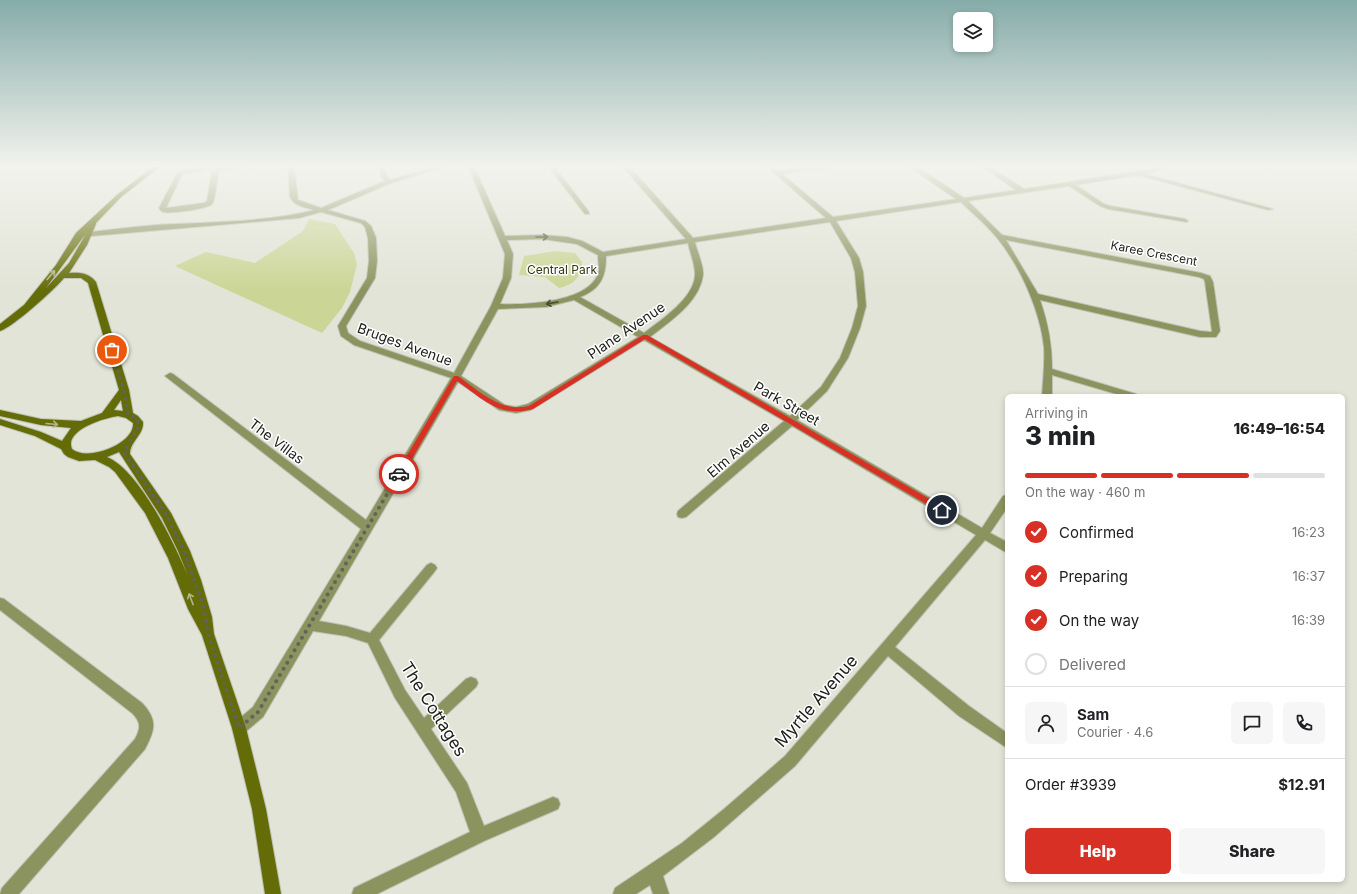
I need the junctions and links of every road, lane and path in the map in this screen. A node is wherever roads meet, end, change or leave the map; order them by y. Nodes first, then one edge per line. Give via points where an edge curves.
1 (108, 208) edge
2 (162, 208) edge
3 (194, 208) edge
4 (314, 208) edge
5 (327, 208) edge
6 (490, 208) edge
7 (583, 208) edge
8 (662, 208) edge
9 (818, 208) edge
10 (912, 208) edge
11 (971, 208) edge
12 (1109, 208) edge
13 (1265, 208) edge
14 (1270, 209) dead end
15 (322, 210) junction
16 (587, 213) dead end
17 (832, 220) junction
18 (1185, 221) dead end
19 (94, 222) junction
20 (88, 237) junction
21 (77, 238) junction
22 (503, 238) junction
23 (1000, 238) junction
24 (691, 240) junction
25 (602, 254) junction
26 (63, 276) junction
27 (1035, 296) junction
28 (576, 298) junction
29 (495, 306) junction
30 (27, 307) junction
31 (0, 328) edge
32 (645, 336) junction
33 (1048, 371) junction
34 (170, 376) dead end
35 (456, 377) junction
36 (124, 390) junction
37 (1047, 394) edge
38 (1126, 394) edge
39 (0, 413) edge
40 (106, 414) junction
41 (128, 414) junction
42 (791, 421) junction
43 (0, 422) edge
44 (82, 424) junction
45 (129, 441) junction
46 (64, 446) junction
47 (96, 456) junction
48 (1005, 502) edge
49 (682, 514) dead end
50 (368, 528) junction
51 (983, 535) junction
52 (1005, 547) edge
53 (431, 568) dead end
54 (0, 603) edge
55 (309, 625) junction
56 (208, 634) junction
57 (372, 639) junction
58 (887, 648) junction
59 (471, 683) dead end
60 (239, 728) junction
61 (424, 728) junction
62 (1005, 740) edge
63 (553, 804) dead end
64 (479, 836) junction
65 (654, 874) junction
66 (8, 894) edge
67 (273, 894) edge
68 (360, 894) edge
69 (621, 894) edge
70 (661, 894) edge

1 - 19 street
2 - 3 street via 173,210
4 - 15 street, Bruges Avenue
5 - 15 street
6 - 22 street
7 - 16 street
8 - 24 street, Plane Avenue
9 - 17 street, Elm Avenue
10 - 17 street
11 - 23 street
12 - 18 street
13 - 14 street
15 - 20 street via 299,216 191,229
15 - 35 street, Bruges Avenue via 364,222 372,238 371,278 342,326 344,334 357,343
17 - 24 street
17 - 42 street, Elm Avenue via 855,258 862,306 854,334 835,373 824,389
19 - 20 street
19 - 21 street
20 - 21 street
20 - 26 street
30 -> 21 street
22 -> 25 street via 564,238 583,243
22 - 29 street via 509,254 509,266 507,278
23 - 27 street
23 - 27 street, Karee Crescent via 1201,274 1209,282 1216,331 1213,334 1200,334
24 - 25 street
24 - 32 street, Plane Avenue via 699,274 695,288 676,312
25 - 28 street via 603,271 597,281
26 - 30 street
26 - 36 street via 84,276 92,282
27 - 33 street via 1044,323
28 -> 29 street via 532,306
28 - 32 street, Park Street
29 - 35 street
30 - 31 street
32 - 35 street, Plane Avenue via 524,409 509,410 497,406
32 - 42 street, Park Street
33 - 37 street
33 - 38 street
34 - 50 street, The Villas
35 - 50 street
36 - 40 street
36 - 41 street
39 -> 44 street via 56,425
40 - 41 street
40 - 44 street
41 - 45 street via 135,416 139,421 136,434
42 - 49 street, Elm Avenue
42 - 51 street, Park Street
43 - 46 street via 38,434
44 - 46 street via 66,439
45 - 47 street
45 - 56 street via 125,454 167,516 184,551 203,604
46 - 47 street via 73,456
56 -> 47 street via 196,614 174,557 142,500 122,472 113,464
48 - 51 street, Myrtle Avenue
50 - 55 street
51 - 52 street, Park Street
51 - 58 street, Myrtle Avenue
53 - 57 street
54 - 66 street via 137,708 144,714 148,723 147,732 140,744
55 - 57 street via 346,631
55 - 60 street via 258,712
56 - 60 street
57 - 61 street, The Cottages via 400,694
58 - 62 street via 964,711
58 - 65 street, Myrtle Avenue via 790,761 760,789
59 - 61 street
60 - 67 street via 259,809
61 - 64 street, The Cottages via 462,788
63 - 64 street
64 - 68 street
65 - 69 street, Myrtle Avenue
65 - 70 street

